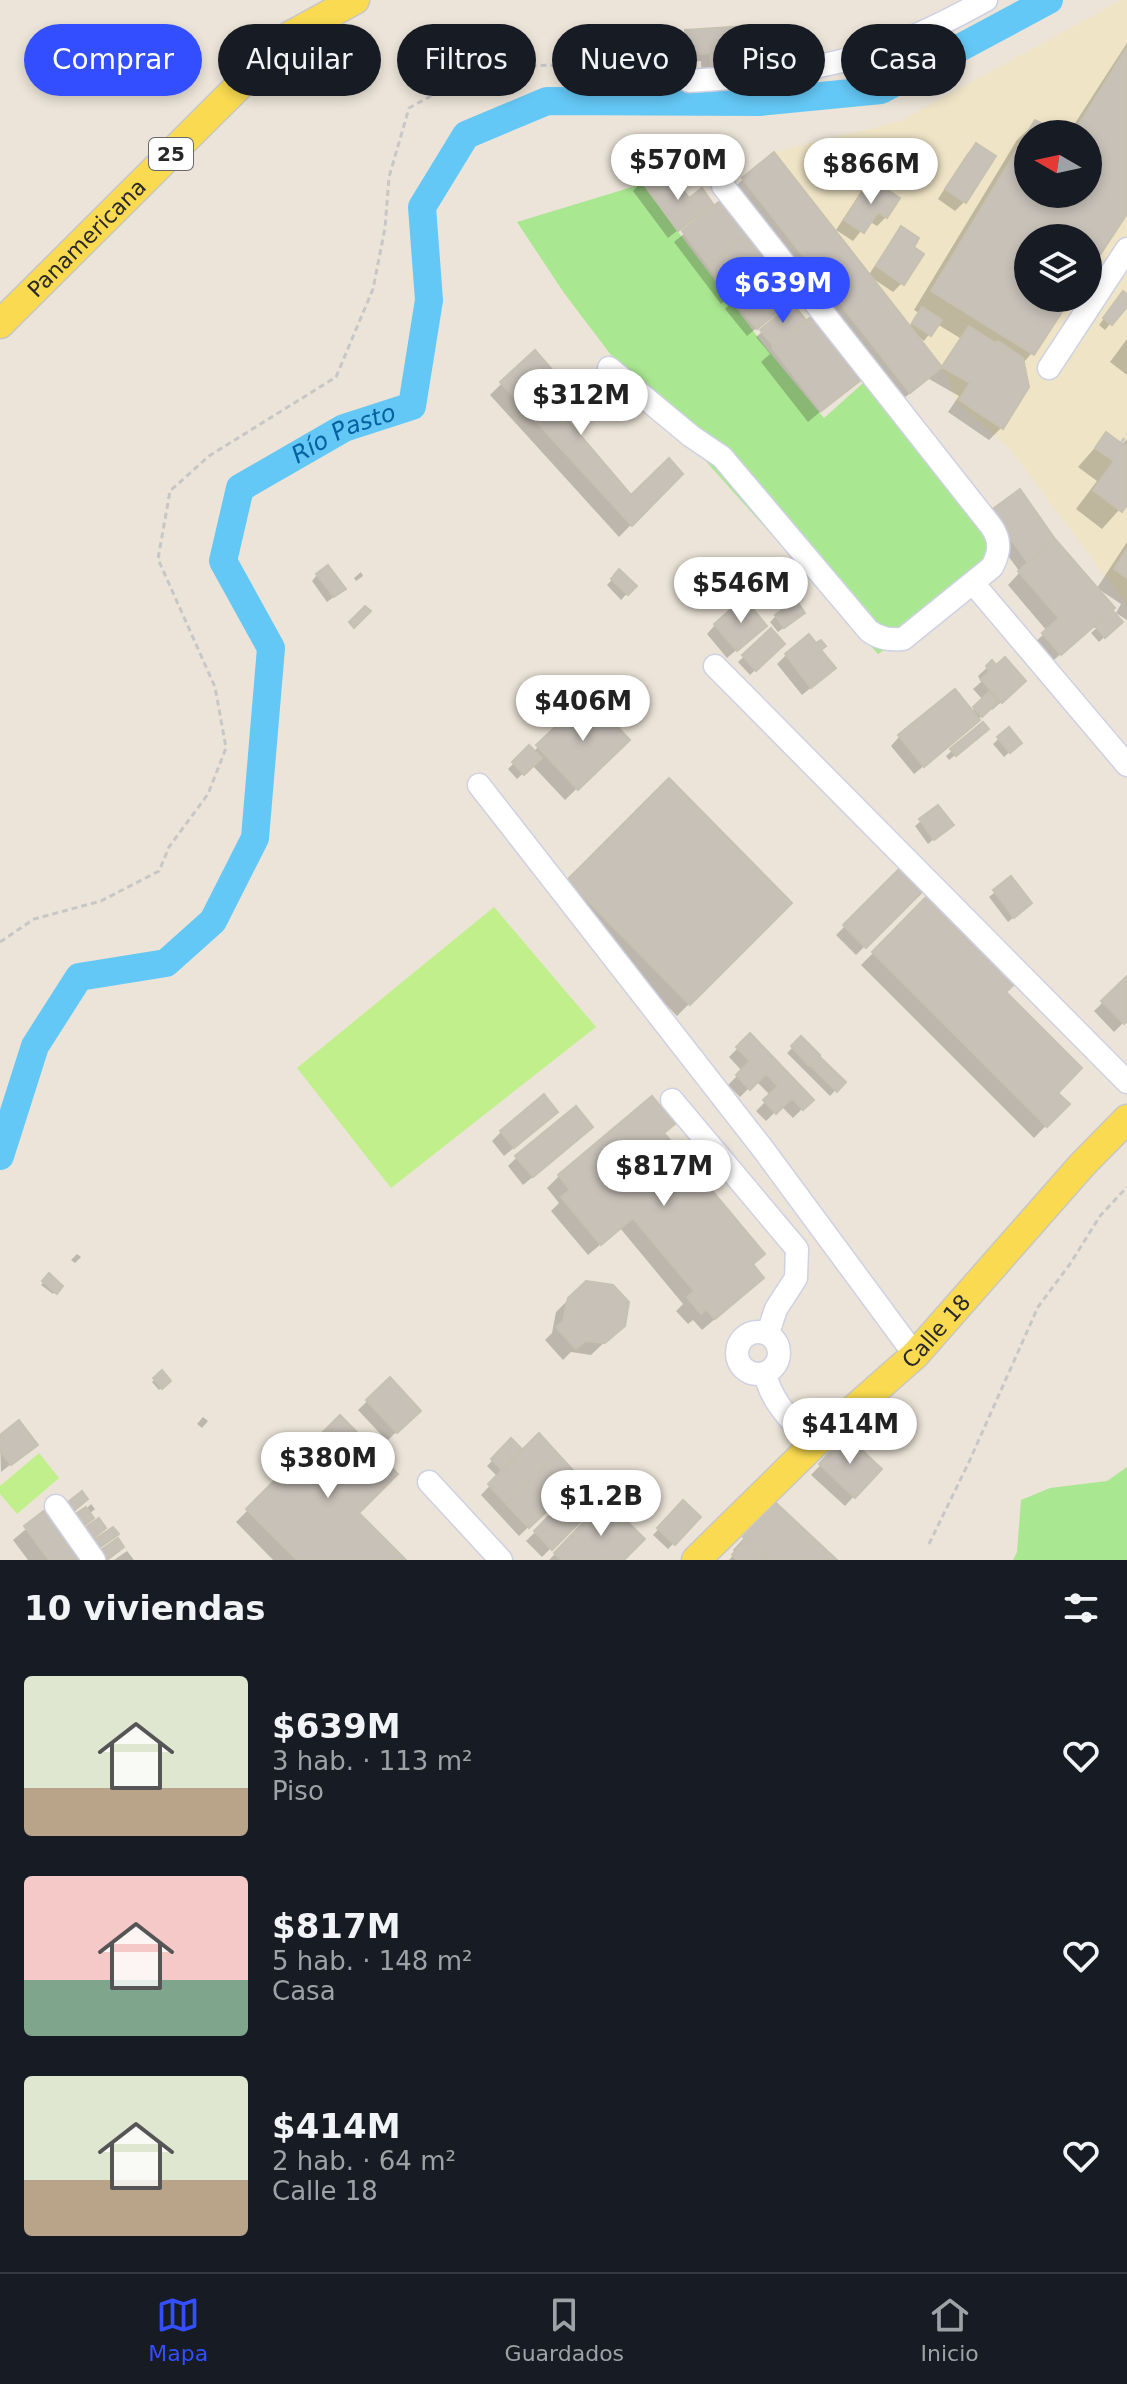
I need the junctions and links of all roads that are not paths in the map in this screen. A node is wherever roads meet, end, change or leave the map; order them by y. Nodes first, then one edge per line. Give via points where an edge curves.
1 (355, 0) edge
2 (986, 0) edge
3 (697, 81) edge
4 (723, 186) dead end
5 (1125, 257) edge
6 (0, 324) edge
7 (609, 368) dead end
8 (1049, 368) dead end
9 (973, 583) junction
10 (715, 666) dead end
11 (1127, 765) edge
12 (479, 785) dead end
13 (1127, 1082) edge
14 (672, 1100) dead end
15 (1127, 1119) edge
16 (768, 1333) junction
17 (915, 1355) junction
18 (765, 1373) junction
19 (813, 1445) junction
20 (429, 1482) dead end
21 (56, 1506) dead end
22 (94, 1560) edge
23 (501, 1560) edge
24 (696, 1560) edge

1 - 6 main road, Panamericana / 25 via 289,36
2 - 3 street via 901,42 834,63
4 - 9 street via 996,533 996,559
5 - 8 street
7 - 9 street via 722,457 876,637 903,639
9 - 11 street
10 - 13 street
12 - 17 street via 763,1149
14 - 16 street via 797,1249 796,1278
15 - 17 main road, Calle 18
16 - 18 street via 778,1346 777,1363
16 - 18 street via 751,1332 739,1343 737,1359 748,1372
17 - 19 main road, Calle 18
18 - 19 street via 774,1400
19 - 24 main road, Calle 18
20 - 23 street
21 - 22 street

